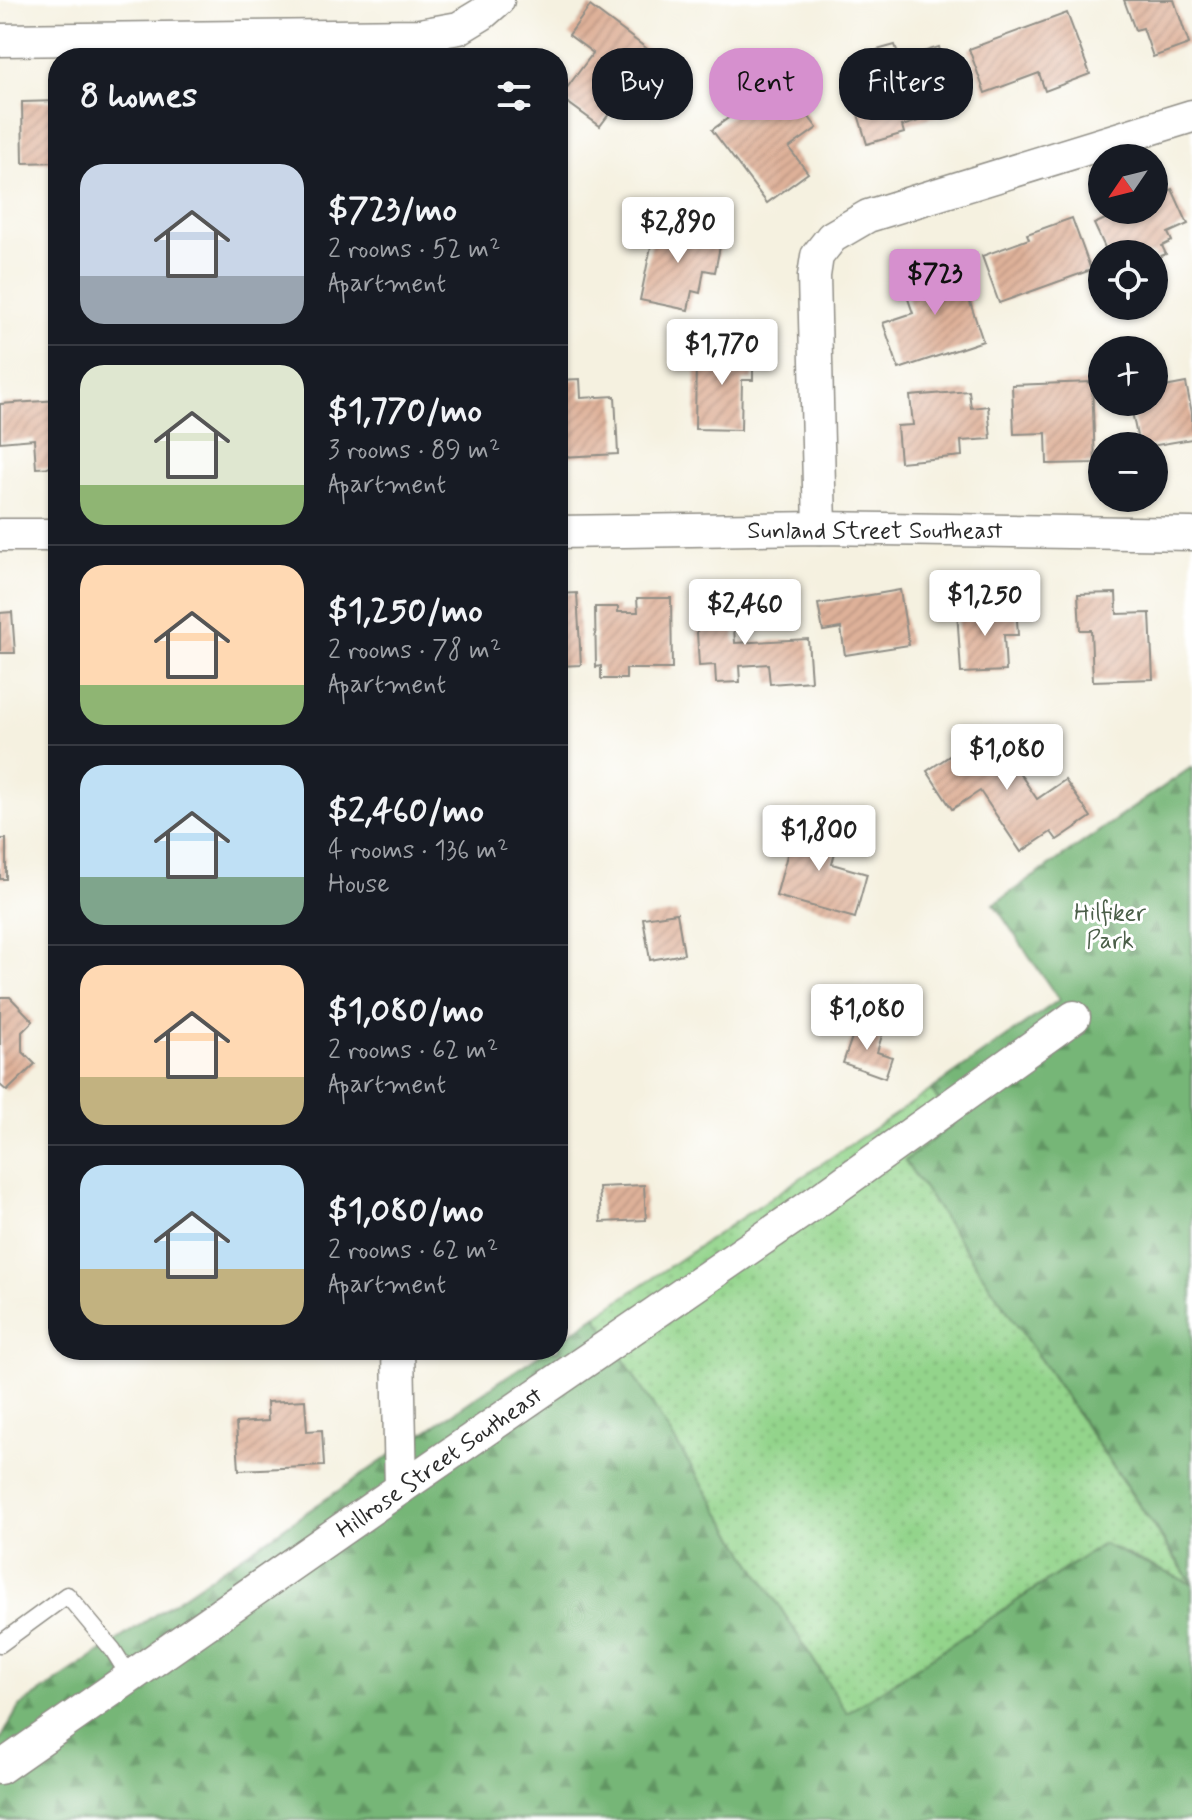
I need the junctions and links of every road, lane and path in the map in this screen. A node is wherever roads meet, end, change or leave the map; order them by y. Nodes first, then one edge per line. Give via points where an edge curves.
1 (498, 0) edge
2 (0, 40) edge
3 (1192, 116) edge
4 (820, 528) junction
5 (568, 532) edge
6 (1192, 534) edge
7 (0, 535) edge
8 (48, 535) edge
9 (1074, 1017) dead end
10 (398, 1360) edge
11 (401, 1488) junction
12 (0, 1644) edge
13 (130, 1677) junction
14 (0, 1768) edge

1 - 2 street via 459,28 420,35
3 - 4 street via 868,216 832,237 817,256 814,276
4 - 5 street, Sunland Street Southeast
4 - 6 street, Sunland Street Southeast
7 - 8 street
9 - 11 street, Hillrose Street Southeast
10 - 11 street
11 - 13 street, Hillrose Street Southeast
12 - 13 lane via 67,1595
13 - 14 street, Hillrose Street Southeast

